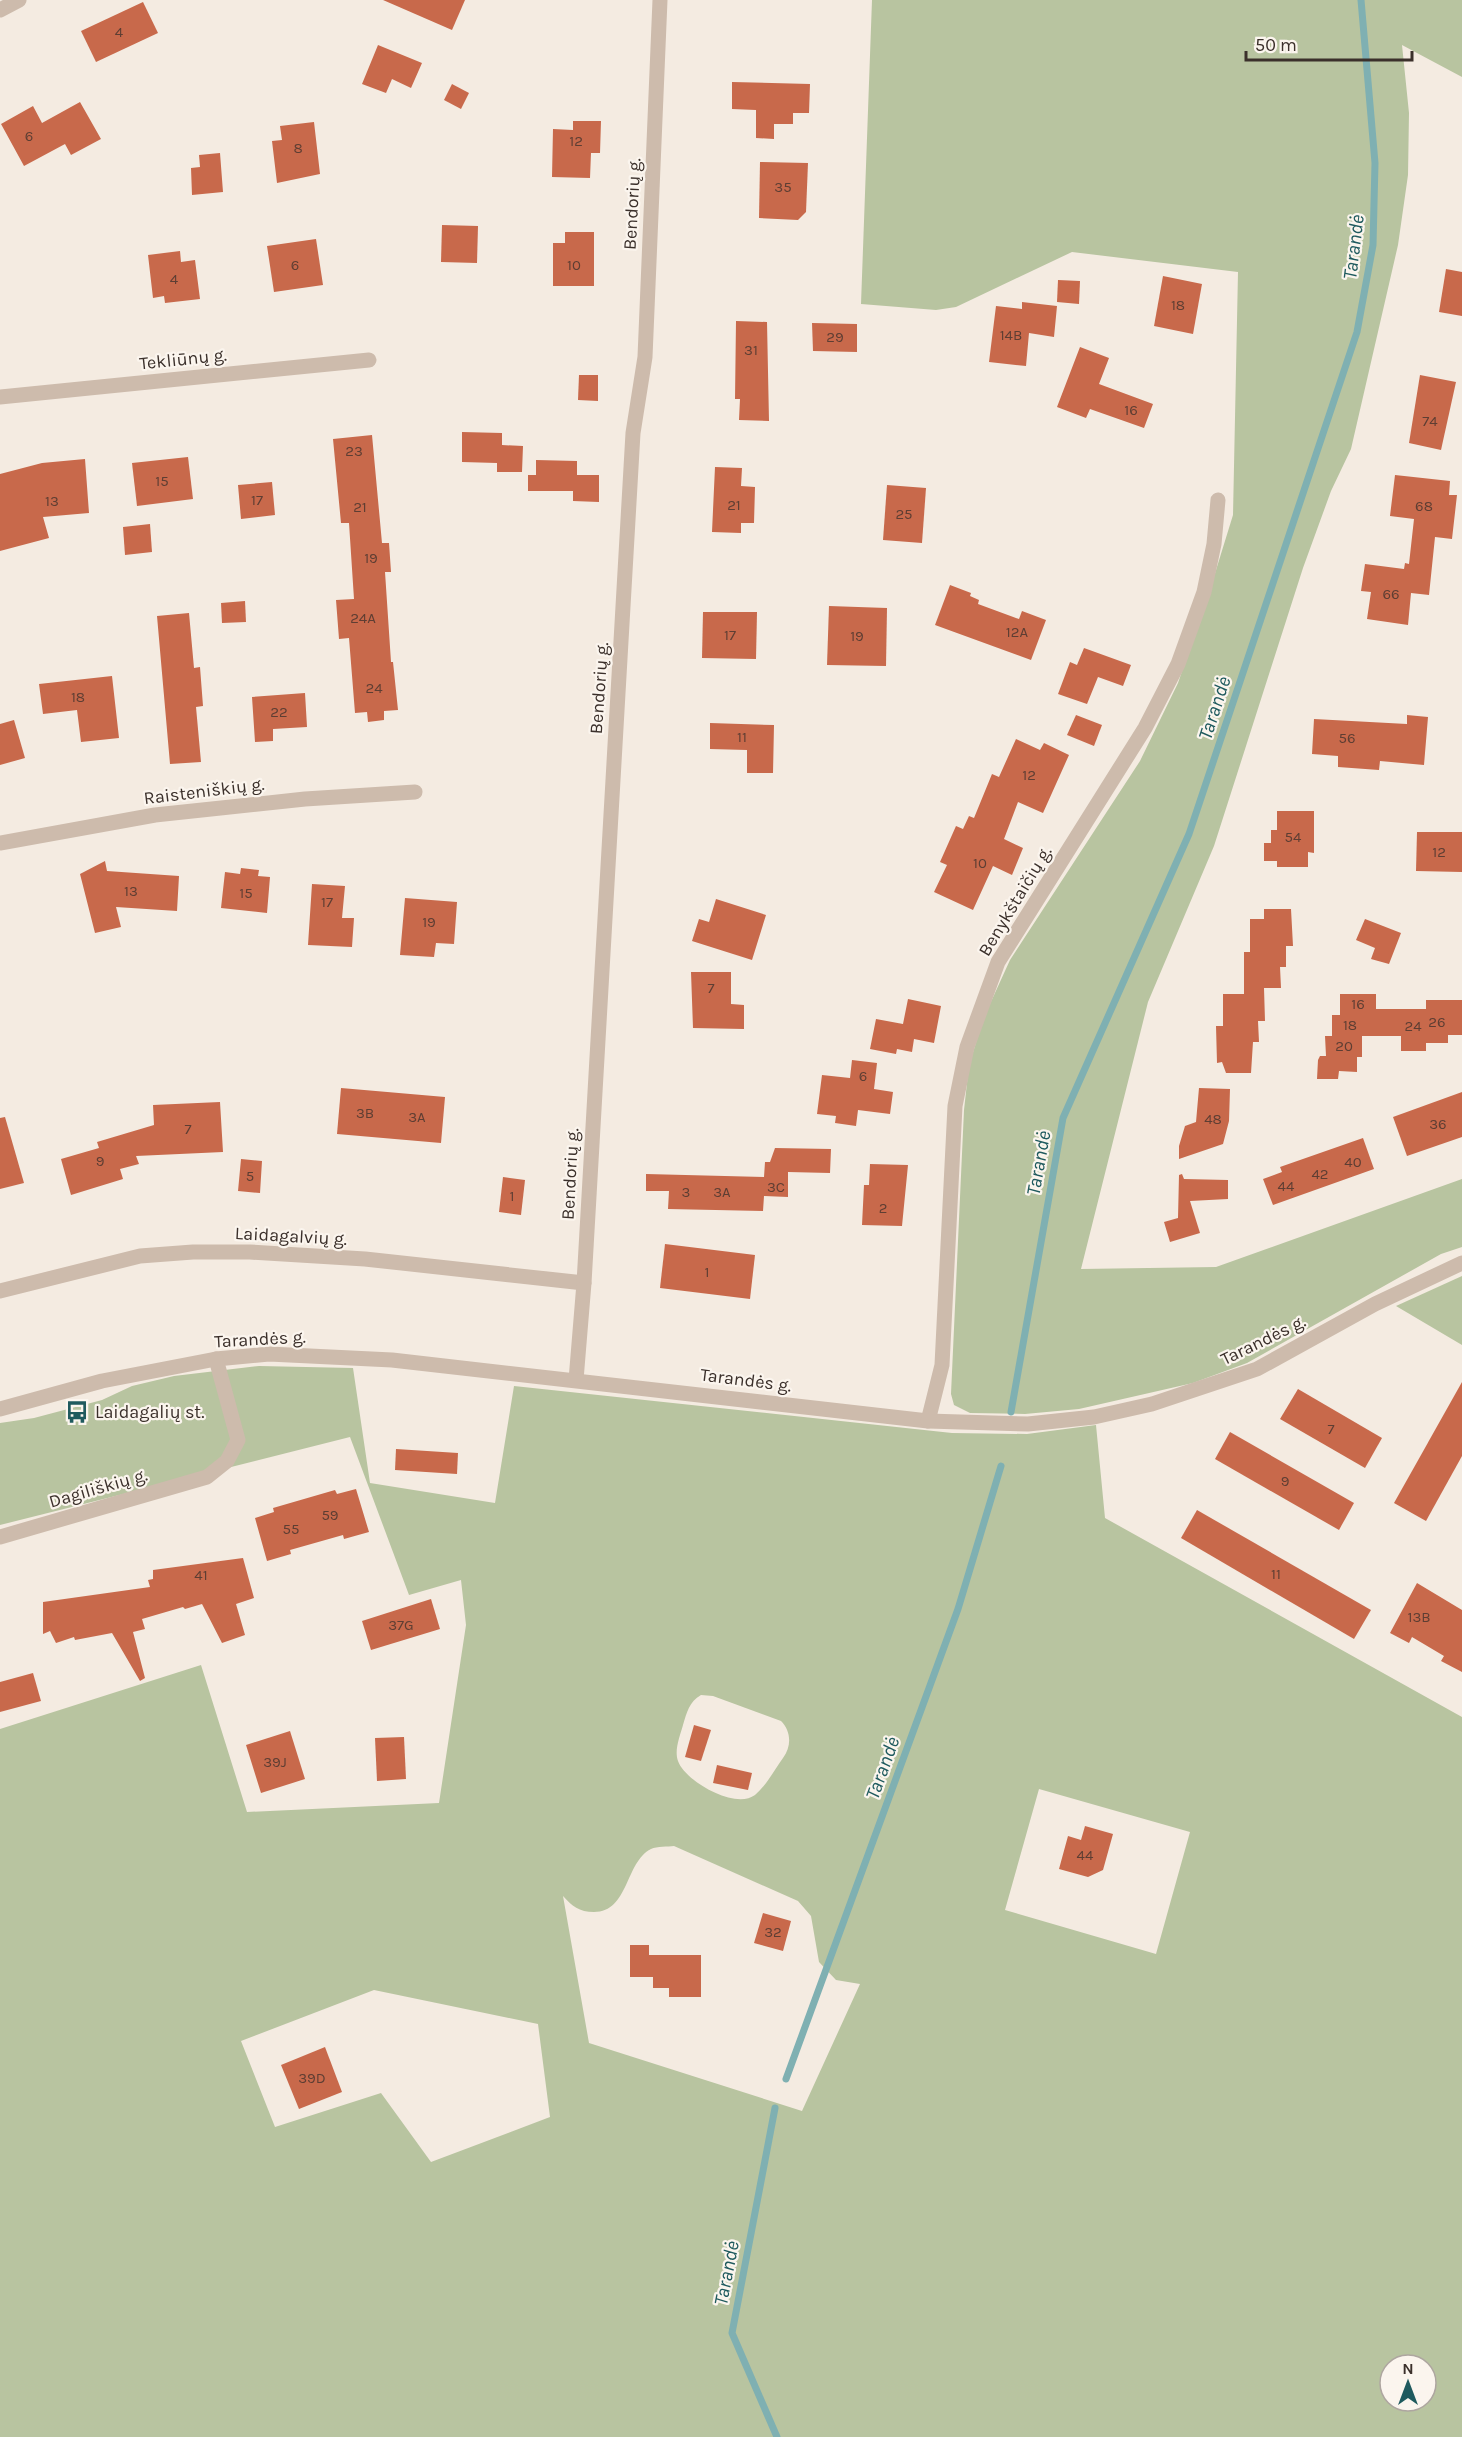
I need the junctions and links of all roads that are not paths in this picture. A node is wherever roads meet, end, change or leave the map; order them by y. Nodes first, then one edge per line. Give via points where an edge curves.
1 (19, 0) edge
2 (660, 0) edge
3 (0, 10) edge
4 (369, 360) dead end
5 (0, 397) edge
6 (1218, 500) dead end
7 (415, 792) dead end
8 (0, 843) edge
9 (1462, 1263) edge
10 (584, 1283) junction
11 (0, 1291) edge
12 (216, 1359) junction
13 (576, 1380) junction
14 (0, 1409) edge
15 (928, 1421) junction
16 (0, 1537) edge

1 - 3 street
2 - 10 street, Bendorių g. via 645,357 633,434
4 - 5 street, Tekliūnų g.
6 - 15 street, Benykštaičių g. via 1204,592 1178,664 1145,728 998,962 967,1047 955,1106 942,1365
7 - 8 street, Raisteniškių g. via 155,815
9 - 15 street, Tarandės g. via 1376,1304 1257,1369 1205,1389 1094,1417 1028,1424
10 - 11 street, Laidagalvių g. via 365,1259 193,1252 140,1256
10 - 13 street, Bendorių g.
12 - 13 street, Tarandės g. via 269,1354 332,1356
12 - 14 street, Tarandės g. via 102,1381
12 - 16 street, Dagiliškių g. via 238,1440 226,1461 207,1477
13 - 15 street, Tarandės g.

